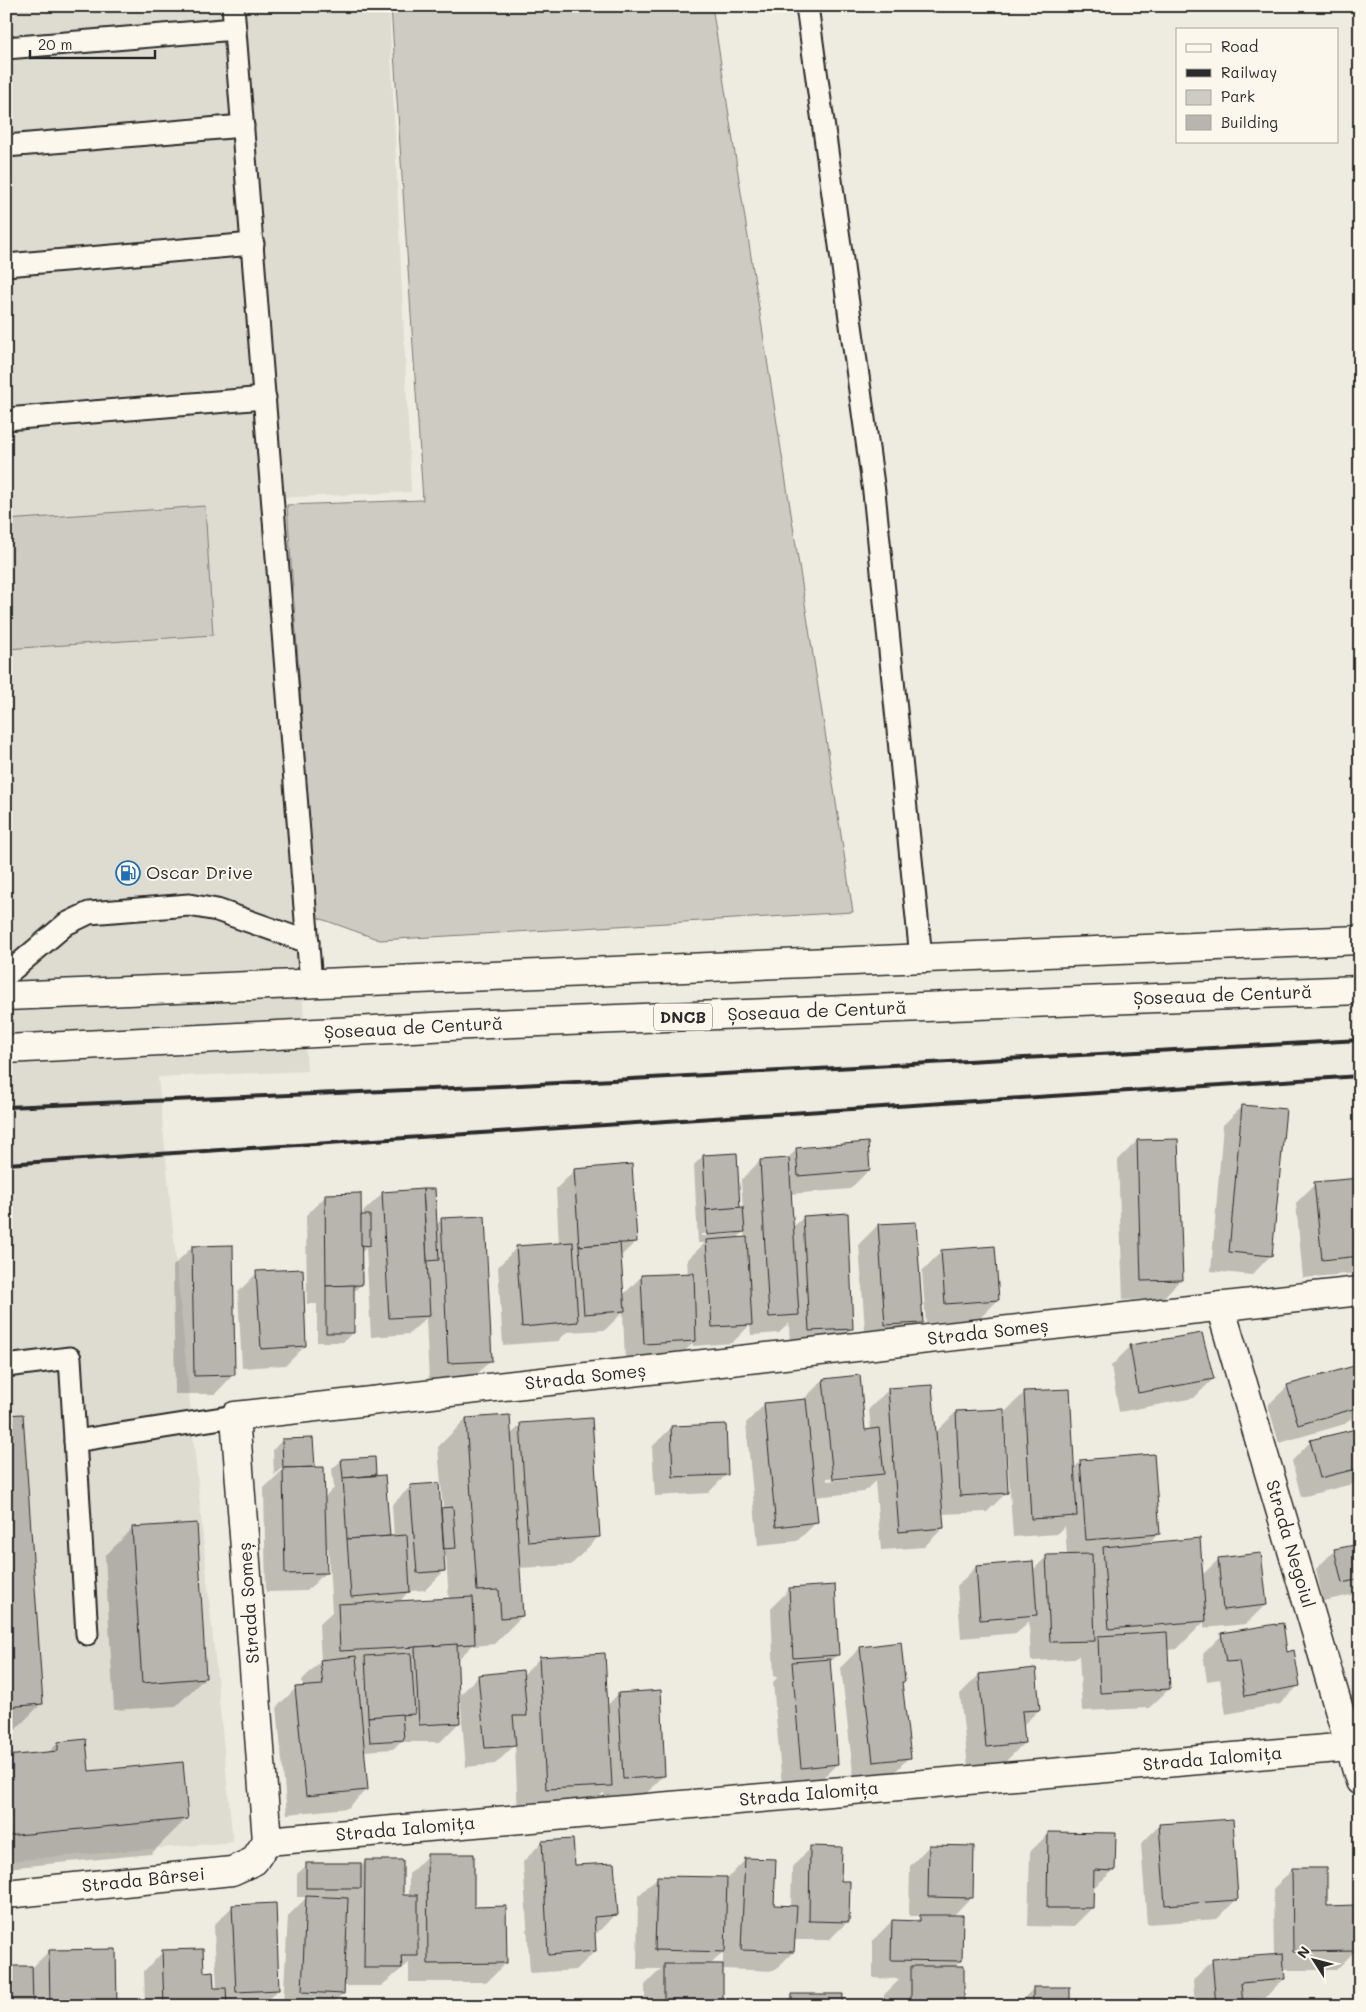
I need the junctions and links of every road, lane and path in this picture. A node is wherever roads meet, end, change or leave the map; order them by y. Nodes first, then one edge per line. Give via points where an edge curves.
1 (233, 6) edge
2 (807, 6) edge
3 (235, 29) junction
4 (6, 48) edge
5 (243, 126) junction
6 (6, 146) edge
7 (252, 244) junction
8 (6, 265) edge
9 (265, 398) junction
10 (6, 419) edge
11 (1360, 940) edge
12 (308, 942) junction
13 (921, 958) junction
14 (6, 975) edge
15 (311, 983) junction
16 (1360, 990) edge
17 (6, 996) edge
18 (6, 1049) edge
19 (1360, 1291) edge
20 (1220, 1306) junction
21 (6, 1366) edge
22 (234, 1416) junction
23 (75, 1441) junction
24 (87, 1634) dead end
25 (1349, 1746) junction
26 (1360, 1781) edge
27 (267, 1841) junction
28 (6, 1894) edge

1 - 3 lane
2 - 13 lane via 874,492
3 - 4 lane
3 - 5 lane
5 - 6 lane
5 - 7 lane
7 - 8 lane
7 - 9 lane
9 - 10 lane
9 - 12 lane
11 - 13 street
12 - 14 lane via 217,910 189,905 89,913 66,924
12 - 15 lane
13 - 15 street
15 - 17 street
16 - 18 street, Șoseaua de Centură / DNCB via 489,1024
19 - 20 street, Strada Someș
20 - 22 street, Strada Someș
20 - 25 street, Strada Negoiul
21 - 23 lane via 70,1358
22 - 23 lane
22 - 27 street, Strada Someș
23 - 24 lane
25 - 26 street, Strada Negoiul
25 - 27 street, Strada Ialomița
27 - 28 street, Strada Bârsei via 254,1861 232,1871

